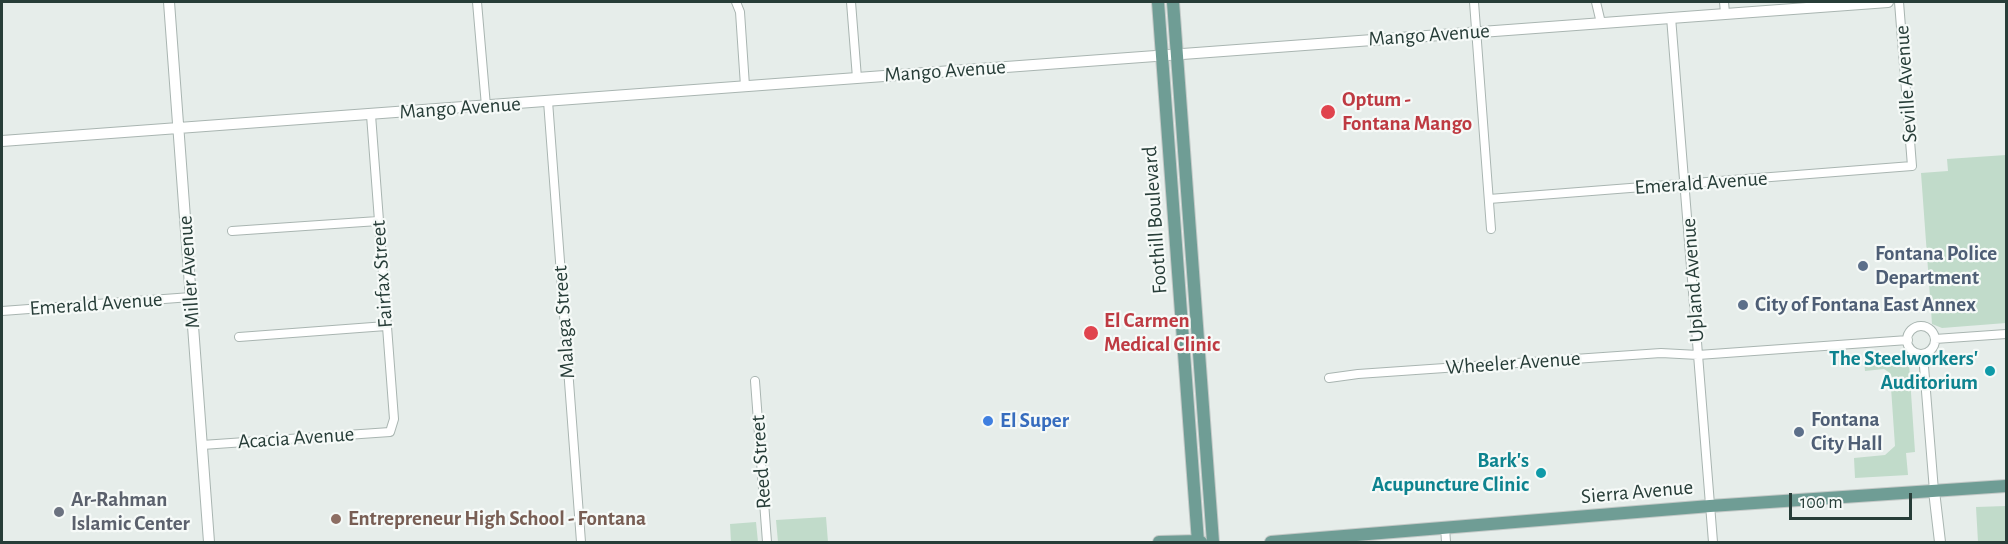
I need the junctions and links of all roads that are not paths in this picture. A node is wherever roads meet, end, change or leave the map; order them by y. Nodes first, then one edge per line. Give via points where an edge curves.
1 (170, 2) edge
2 (477, 2) edge
3 (736, 2) edge
4 (851, 2) edge
5 (1158, 2) edge
6 (1173, 2) edge
7 (1474, 2) edge
8 (1596, 2) edge
9 (1724, 2) edge
10 (1888, 2) edge
11 (1899, 2) edge
12 (1848, 3) edge
13 (1725, 13) junction
14 (1671, 17) junction
15 (1601, 22) junction
16 (1477, 32) junction
17 (1176, 54) junction
18 (1162, 55) junction
19 (857, 78) junction
20 (745, 86) junction
21 (548, 101) junction
22 (486, 106) junction
23 (371, 115) junction
24 (179, 129) junction
25 (2, 141) edge
26 (1912, 166) joint
27 (1686, 184) junction
28 (1489, 199) junction
29 (378, 221) junction
30 (1491, 229) dead end
31 (232, 231) dead end
32 (191, 297) junction
33 (2, 311) edge
34 (386, 326) junction
35 (2007, 334) edge
36 (239, 337) dead end
37 (1935, 339) junction
38 (1908, 340) junction
39 (1923, 354) junction
40 (1698, 355) junction
41 (1329, 378) dead end
42 (755, 381) dead end
43 (390, 432) joint
44 (202, 445) junction
45 (2007, 486) edge
46 (1934, 491) junction
47 (1710, 506) junction
48 (1445, 527) junction
49 (1199, 542) edge
50 (209, 543) edge
51 (581, 543) edge
52 (767, 543) edge
53 (1159, 543) edge
54 (1213, 543) edge
55 (1271, 543) edge
56 (1446, 543) edge
57 (1713, 543) edge
58 (1940, 543) edge

1 - 24 street, Miller Avenue
2 - 22 street
3 - 20 street
4 - 19 street
5 - 18 main road, Foothill Boulevard
6 - 17 main road, Foothill Boulevard
7 - 16 street
8 - 15 street
9 - 13 street
10 - 12 street, Mango Avenue
11 - 26 street, Seville Avenue
12 - 13 street, Mango Avenue
13 - 14 street, Mango Avenue
14 - 15 street, Mango Avenue
14 - 27 street, Upland Avenue
15 - 16 street, Mango Avenue
16 - 17 street, Mango Avenue
16 - 28 street
17 - 18 street, Mango Avenue
17 - 54 main road, Foothill Boulevard
18 - 19 street, Mango Avenue
18 - 49 main road, Foothill Boulevard
19 - 20 street, Mango Avenue
20 - 21 street, Mango Avenue
21 - 22 street, Mango Avenue
21 - 51 street, Malaga Street
22 - 23 street, Mango Avenue
23 - 24 street, Mango Avenue
23 - 29 street, Fairfax Street
24 - 25 street, Mango Avenue
24 - 32 street, Miller Avenue
26 - 27 street, Emerald Avenue
27 - 28 street, Emerald Avenue
27 - 40 street, Upland Avenue
28 - 30 street
29 - 31 street
29 - 34 street, Fairfax Street
32 - 33 street, Emerald Avenue
32 - 44 street, Miller Avenue
34 - 36 street
34 - 43 street, Fairfax Street via 394,419
35 - 37 street
37 - 38 street via 1931,330 1922,326 1911,331
37 - 39 street via 1932,349
38 - 39 street via 1912,350
38 - 40 street, Wheeler Avenue
39 - 46 street
40 - 41 street, Wheeler Avenue via 1661,353
40 - 47 street, Upland Avenue
42 - 52 street, Reed Street
43 - 44 street, Acacia Avenue
44 - 50 street, Miller Avenue
45 - 46 main road, Sierra Avenue
46 - 47 main road, Sierra Avenue
46 - 58 street
47 - 48 main road, Sierra Avenue
47 - 57 street, Upland Avenue
48 - 55 main road, Sierra Avenue
48 - 56 street
49 - 53 main road

